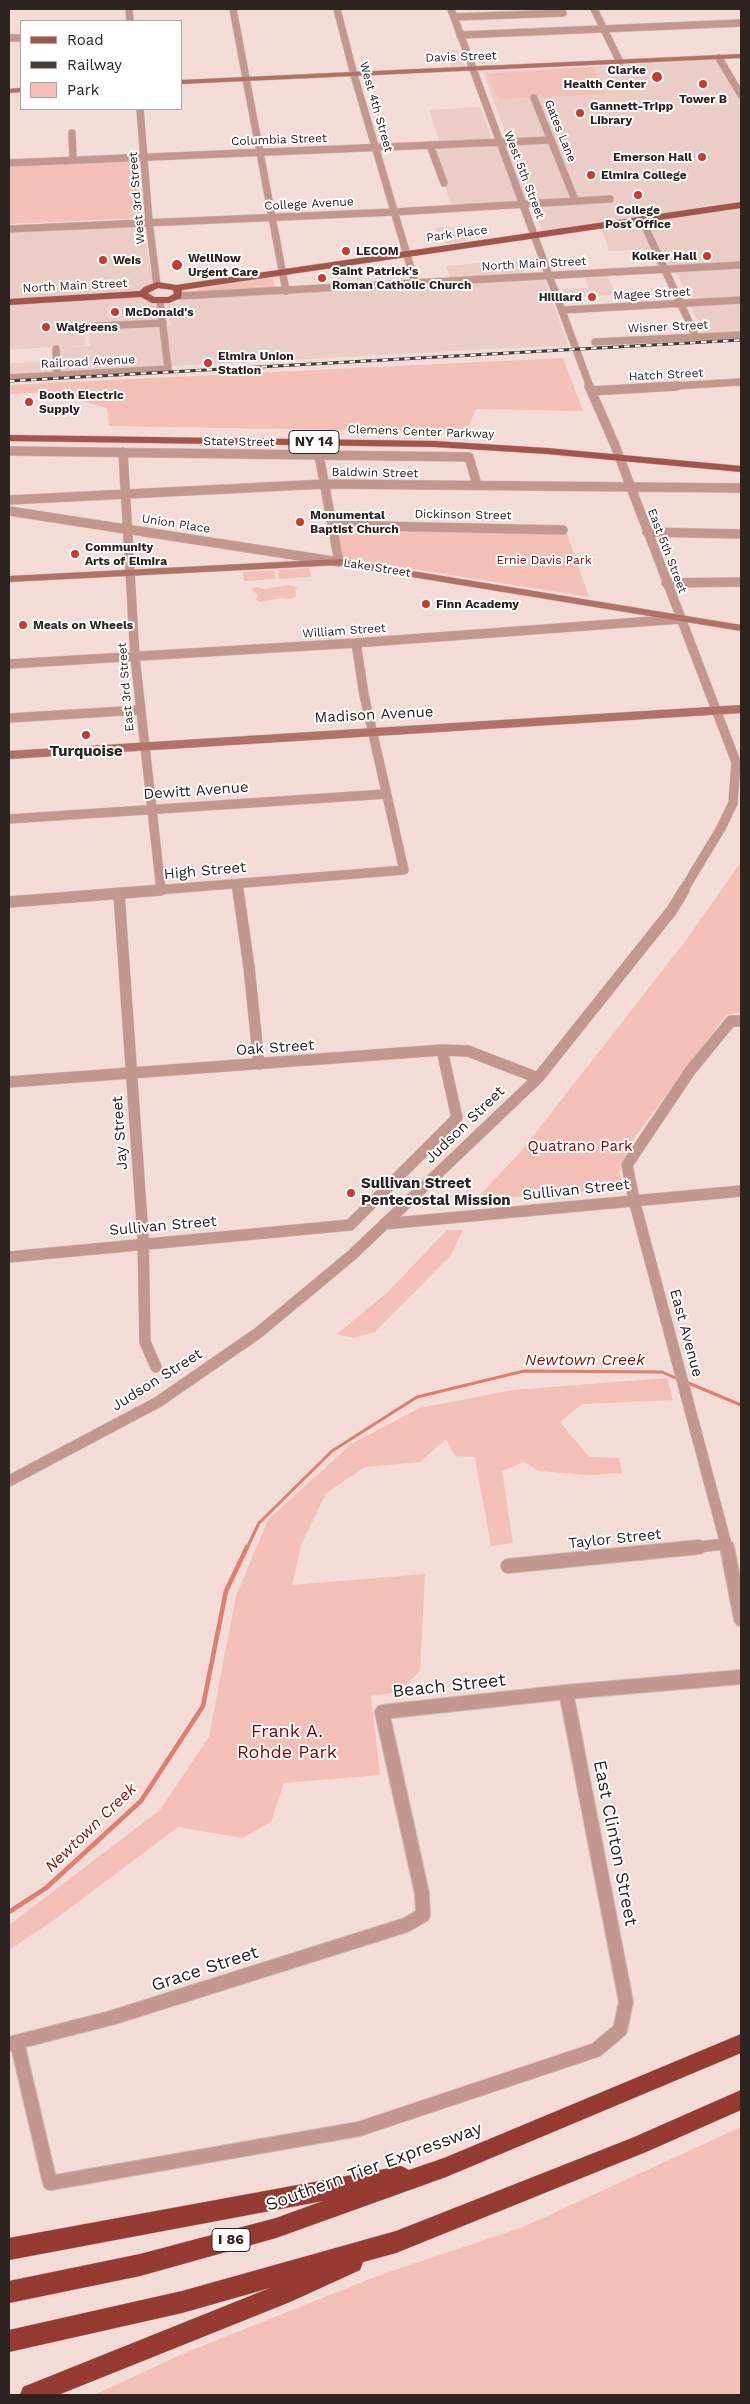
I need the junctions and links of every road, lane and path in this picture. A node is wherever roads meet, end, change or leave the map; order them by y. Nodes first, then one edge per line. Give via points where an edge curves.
1 (232, 9) edge
2 (337, 9) edge
3 (451, 9) edge
4 (594, 9) edge
5 (562, 11) edge
6 (454, 17) junction
7 (741, 23) edge
8 (604, 29) junction
9 (460, 35) junction
10 (741, 56) edge
11 (719, 58) junction
12 (620, 62) junction
13 (473, 69) junction
14 (354, 74) junction
15 (246, 79) junction
16 (182, 82) edge
17 (741, 95) edge
18 (534, 98) dead end
19 (140, 110) edge
20 (72, 133) dead end
21 (551, 140) junction
22 (500, 142) junction
23 (430, 145) junction
24 (376, 148) junction
25 (260, 152) junction
26 (144, 158) junction
27 (73, 160) junction
28 (9, 163) edge
29 (444, 183) dead end
30 (610, 199) dead end
31 (575, 200) junction
32 (522, 204) junction
33 (741, 205) edge
34 (394, 212) junction
35 (273, 218) junction
36 (642, 220) junction
37 (149, 222) junction
38 (9, 229) edge
39 (536, 236) junction
40 (406, 254) junction
41 (741, 265) edge
42 (666, 270) junction
43 (283, 273) junction
44 (548, 276) junction
45 (415, 282) junction
46 (157, 285) junction
47 (286, 291) junction
48 (177, 292) junction
49 (143, 294) junction
50 (741, 300) edge
51 (160, 301) junction
52 (9, 302) edge
53 (680, 303) junction
54 (563, 310) junction
55 (163, 323) junction
56 (78, 327) dead end
57 (741, 335) edge
58 (696, 337) junction
59 (595, 342) dead end
60 (577, 348) joint
61 (56, 349) dead end
62 (57, 375) junction
63 (9, 378) edge
64 (741, 382) edge
65 (591, 391) junction
66 (9, 432) edge
67 (9, 438) edge
68 (9, 451) edge
69 (124, 452) junction
70 (618, 454) junction
71 (319, 455) junction
72 (741, 462) edge
73 (741, 469) edge
74 (325, 484) junction
75 (477, 486) junction
76 (630, 487) junction
77 (741, 488) edge
78 (124, 493) junction
79 (9, 500) edge
80 (9, 511) edge
81 (332, 525) junction
82 (127, 530) junction
83 (563, 530) dead end
84 (647, 532) junction
85 (741, 534) edge
86 (339, 562) junction
87 (130, 573) junction
88 (9, 579) edge
89 (741, 582) edge
90 (666, 583) junction
91 (680, 619) junction
92 (741, 628) edge
93 (356, 643) junction
94 (134, 657) junction
95 (9, 664) edge
96 (741, 709) edge
97 (140, 710) junction
98 (715, 711) junction
99 (9, 718) edge
100 (372, 731) junction
101 (144, 745) junction
102 (9, 755) edge
103 (736, 762) joint
104 (386, 794) junction
105 (151, 808) junction
106 (9, 819) edge
107 (237, 884) junction
108 (161, 890) junction
109 (119, 894) junction
110 (9, 902) edge
111 (741, 1021) edge
112 (442, 1050) junction
113 (259, 1064) junction
114 (131, 1074) junction
115 (538, 1078) junction
116 (9, 1082) edge
117 (741, 1191) edge
118 (634, 1200) junction
119 (384, 1224) junction
120 (144, 1243) junction
121 (9, 1257) edge
122 (156, 1367) dead end
123 (9, 1481) edge
124 (726, 1544) junction
125 (508, 1566) dead end
126 (741, 1619) edge
127 (741, 1677) edge
128 (566, 1692) junction
129 (409, 1922) joint
130 (13, 2043) edge
131 (741, 2043) edge
132 (741, 2100) edge
133 (446, 2167) junction
134 (396, 2242) junction
135 (9, 2249) edge
136 (9, 2292) edge
137 (9, 2341) edge
138 (31, 2395) edge

1 - 15 street
2 - 14 street, West 4th Street
3 - 6 street, West 5th Street
4 - 8 street
5 - 6 street
6 - 9 street, West 5th Street
7 - 8 street
8 - 9 street
8 - 12 street
9 - 13 street, West 5th Street
10 - 11 street, Davis Street
11 - 12 street, Davis Street
11 - 17 street
12 - 13 street, Davis Street
13 - 14 street, Davis Street
13 - 22 street, West 5th Street
14 - 15 street, Davis Street
14 - 24 street, West 4th Street
15 - 16 street, Davis Street
15 - 25 street
18 - 21 street, Gates Lane
19 - 26 street, West 3rd Street
20 - 27 street
21 - 22 street, Columbia Street
21 - 31 street, Gates Lane
22 - 23 street, Columbia Street
22 - 32 street, West 5th Street
23 - 24 street, Columbia Street
23 - 29 street
24 - 25 street, Columbia Street
24 - 34 street, West 4th Street
25 - 26 street, Columbia Street
25 - 35 street
26 - 27 street, Columbia Street
26 - 37 street, West 3rd Street
27 - 28 street, Columbia Street
30 - 31 street, College Avenue
31 - 32 street, College Avenue
32 - 34 street, College Avenue
32 - 39 street, West 5th Street
33 - 36 main road, Park Place
34 - 35 street, College Avenue
34 - 40 street, West 4th Street
35 - 37 street, College Avenue
35 - 43 street
36 - 39 main road, Park Place
36 - 42 street
37 - 38 street, College Avenue
37 - 46 street, West 3rd Street
39 - 40 main road, Park Place
39 - 44 street, West 5th Street
40 - 43 main road, Park Place
40 - 45 street
41 - 42 street, North Main Street
42 - 44 street, North Main Street
42 - 53 street
43 - 47 street
43 - 48 main road, Park Place
44 - 45 street, North Main Street
44 - 54 street, West 5th Street
45 - 47 street, North Main Street
46 - 48 main road
46 - 49 main road
47 - 48 street, North Main Street
48 - 51 main road
49 - 51 main road via 148,299
49 - 52 main road, North Main Street
50 - 53 street, Magee Street
51 - 55 street
53 - 54 street, Magee Street
53 - 58 street
54 - 60 street, West 5th Street
55 - 56 street
55 - 62 street, Railroad Avenue via 168,368
57 - 58 street, Wisner Street
58 - 59 street, Wisner Street
60 - 65 street, East 5th Street
61 - 62 street
62 - 63 street, Railroad Avenue
64 - 65 street, Hatch Street
65 - 70 street, East 5th Street
66 - 70 main road, Clemens Center Parkway / NY 14 via 444,437
67 - 70 main road, Clemens Center Parkway / NY 14 via 435,444
68 - 69 street, State Street
69 - 71 street, State Street
69 - 78 street, East 3rd Street
70 - 72 main road, Clemens Center Parkway / NY 14
70 - 73 main road, Clemens Center Parkway / NY 14
70 - 76 street, East 5th Street
71 - 74 street
71 - 75 street, State Street via 469,458
74 - 75 street, Baldwin Street
74 - 78 street, Baldwin Street
74 - 81 street
75 - 76 street, Baldwin Street
76 - 77 street, Baldwin Street
76 - 84 street, East 5th Street
78 - 79 street, Baldwin Street
78 - 82 street, East 3rd Street
80 - 82 street, Union Place
81 - 83 street, Dickinson Street
81 - 86 street
82 - 86 street, Union Place
82 - 87 street, East 3rd Street
84 - 85 street
84 - 90 street, East 5th Street
86 - 87 street, Lake Street
86 - 91 street, Lake Street
87 - 88 street, Lake Street
87 - 94 street, East 3rd Street
89 - 90 street
90 - 91 street, East 5th Street
91 - 92 street, Lake Street
91 - 93 street, William Street
91 - 98 street, East 5th Street
93 - 94 street, William Street
93 - 100 street
94 - 95 street, William Street
94 - 97 street, East 3rd Street
96 - 98 street, Madison Avenue
97 - 99 street
97 - 101 street, East 3rd Street
98 - 100 street, Madison Avenue
98 - 103 street, East 5th Street
100 - 101 street, Madison Avenue
100 - 104 street
101 - 102 street, Madison Avenue
101 - 105 street, East 3rd Street
103 - 115 street, Judson Street via 733,802 722,828 692,879 672,910
104 - 105 street, Dewitt Avenue
104 - 107 street, High Street via 404,870
105 - 106 street, Dewitt Avenue
105 - 108 street, East 3rd Street
107 - 108 street, High Street
107 - 113 street
108 - 109 street, High Street
109 - 110 street, High Street
109 - 114 street, Jay Street
111 - 118 street, East Avenue via 731,1022 690,1071 628,1165
112 - 113 street, Oak Street
112 - 115 street, Oak Street via 468,1051
112 - 120 street, Sullivan Street via 457,1118 350,1225
113 - 114 street, Oak Street
114 - 116 street, Oak Street
114 - 120 street, Jay Street
115 - 119 street, Judson Street
117 - 118 street, Sullivan Street
118 - 119 street, Sullivan Street
118 - 124 street, East Avenue
119 - 123 street, Judson Street via 291,1308 223,1358 158,1402
120 - 121 street, Sullivan Street
120 - 122 street, Jay Street via 145,1342
124 - 125 street, Taylor Street
124 - 126 street, East Avenue
127 - 128 street, Beach Street
128 - 129 street, Beach Street via 382,1712 422,1894 423,1915
128 - 130 street, East Clinton Street via 626,2002 620,2030 596,2050 359,2129 50,2183
129 - 130 street, Grace Street via 111,2018
131 - 133 highway, Southern Tier Expressway / I 86
132 - 134 highway via 639,2145
133 - 135 highway
133 - 136 highway, Southern Tier Expressway / I 86 via 276,2228 140,2265
134 - 137 highway via 182,2302
134 - 138 highway via 282,2294

